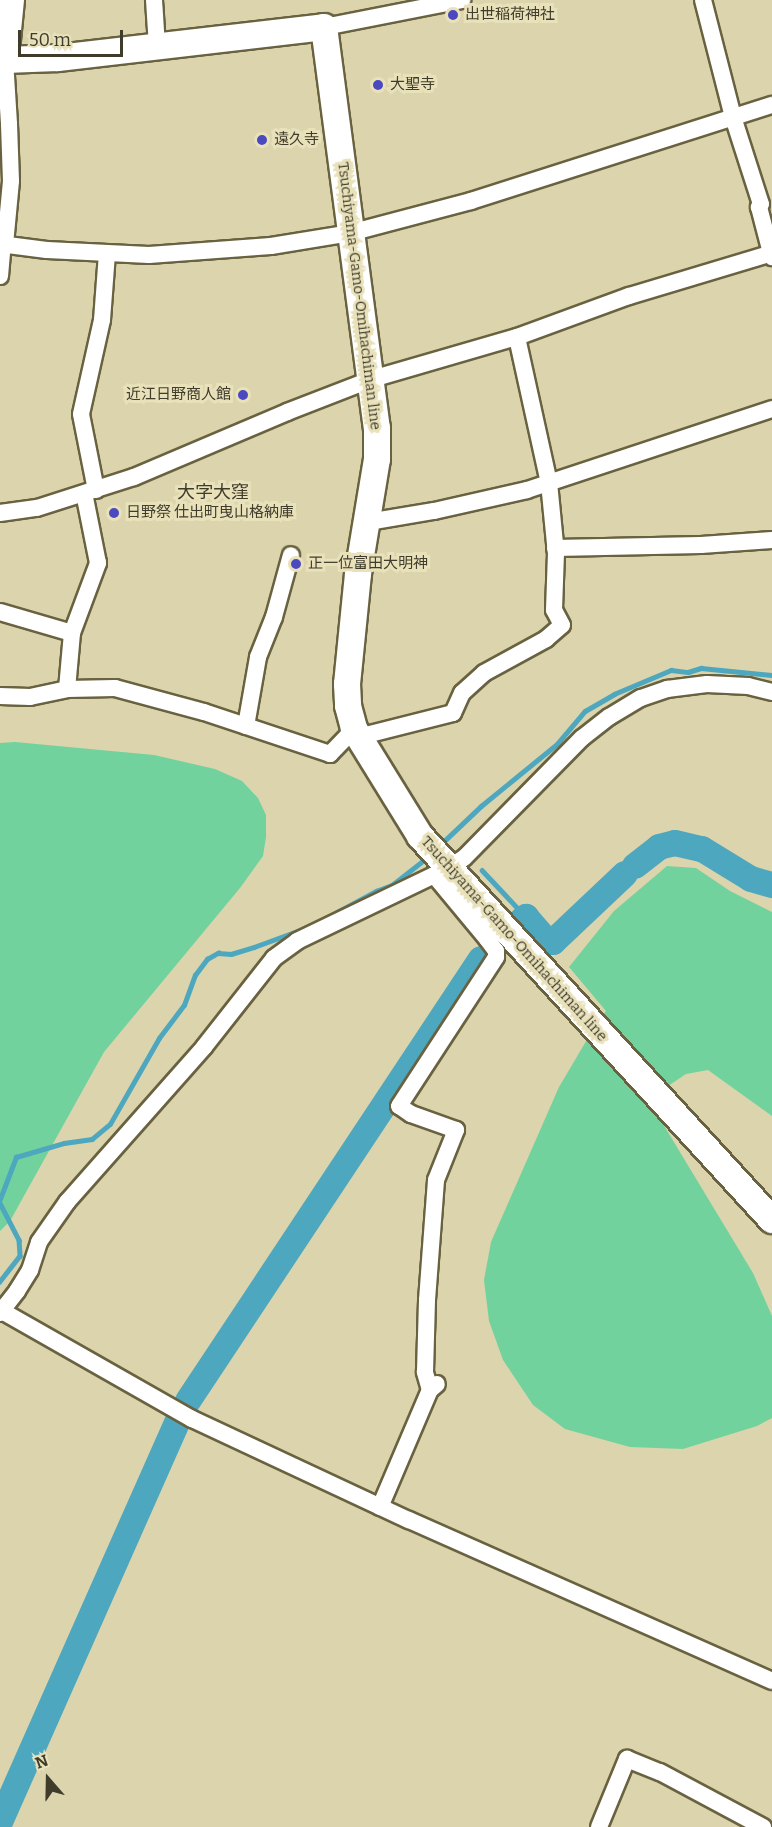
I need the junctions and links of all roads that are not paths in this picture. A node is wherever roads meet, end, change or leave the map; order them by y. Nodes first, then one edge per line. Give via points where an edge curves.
1 (11, 0) edge
2 (154, 0) edge
3 (462, 0) edge
4 (703, 0) edge
5 (324, 27) junction
6 (157, 46) junction
7 (3, 60) edge
8 (772, 105) edge
9 (733, 117) junction
10 (350, 233) junction
11 (3, 244) edge
12 (107, 253) junction
13 (772, 254) edge
14 (0, 276) edge
15 (517, 337) junction
16 (372, 379) junction
17 (772, 409) edge
18 (549, 483) junction
19 (90, 492) junction
20 (0, 513) edge
21 (368, 522) junction
22 (772, 540) edge
23 (555, 548) junction
24 (291, 555) dead end
25 (0, 612) edge
26 (72, 633) junction
27 (67, 689) junction
28 (772, 692) edge
29 (0, 696) edge
30 (246, 726) junction
31 (356, 733) junction
32 (441, 868) junction
33 (772, 1220) edge
34 (1, 1312) edge
35 (380, 1507) junction
36 (772, 1682) edge
37 (599, 1827) edge
38 (763, 1827) edge

1 - 7 main road
2 - 6 street
3 - 5 street
4 - 9 street
5 - 6 main road
5 - 10 main road, Tsuchiyama-Gamo-Omihachiman line
6 - 7 main road
7 - 11 street via 10,182
8 - 9 street
9 - 10 street via 471,201
9 - 13 street via 761,204
10 - 12 street via 196,253
10 - 16 main road, Tsuchiyama-Gamo-Omihachiman line
11 - 12 street
11 - 14 street
12 - 19 street via 102,320 81,414
13 - 15 street via 629,296
15 - 16 street
15 - 18 street
16 - 19 street via 182,459
16 - 21 main road, Tsuchiyama-Gamo-Omihachiman line via 377,449
17 - 18 street
18 - 21 street via 434,511
18 - 23 street
19 - 20 street via 29,510
19 - 26 street via 98,563
21 - 31 main road, Tsuchiyama-Gamo-Omihachiman line via 358,574 347,684
22 - 23 street
23 - 31 street via 555,610 562,625 546,639 484,674 462,693 453,713
24 - 30 street via 258,657
25 - 26 street
26 - 27 street
27 - 29 street via 30,697
27 - 30 street via 115,688
28 - 32 street via 748,686 707,684 667,689 641,698 582,738 464,858
30 - 31 street via 330,754
31 - 32 main road, Tsuchiyama-Gamo-Omihachiman line
32 - 33 main road, Tsuchiyama-Gamo-Omihachiman line
32 - 34 street via 297,941 274,958 204,1047 67,1202 39,1242 30,1270
32 - 35 street via 496,951 496,957 399,1106 456,1130 436,1180 425,1372 433,1387
34 - 35 street via 192,1419
35 - 36 street
37 - 38 street via 627,1759 660,1772

